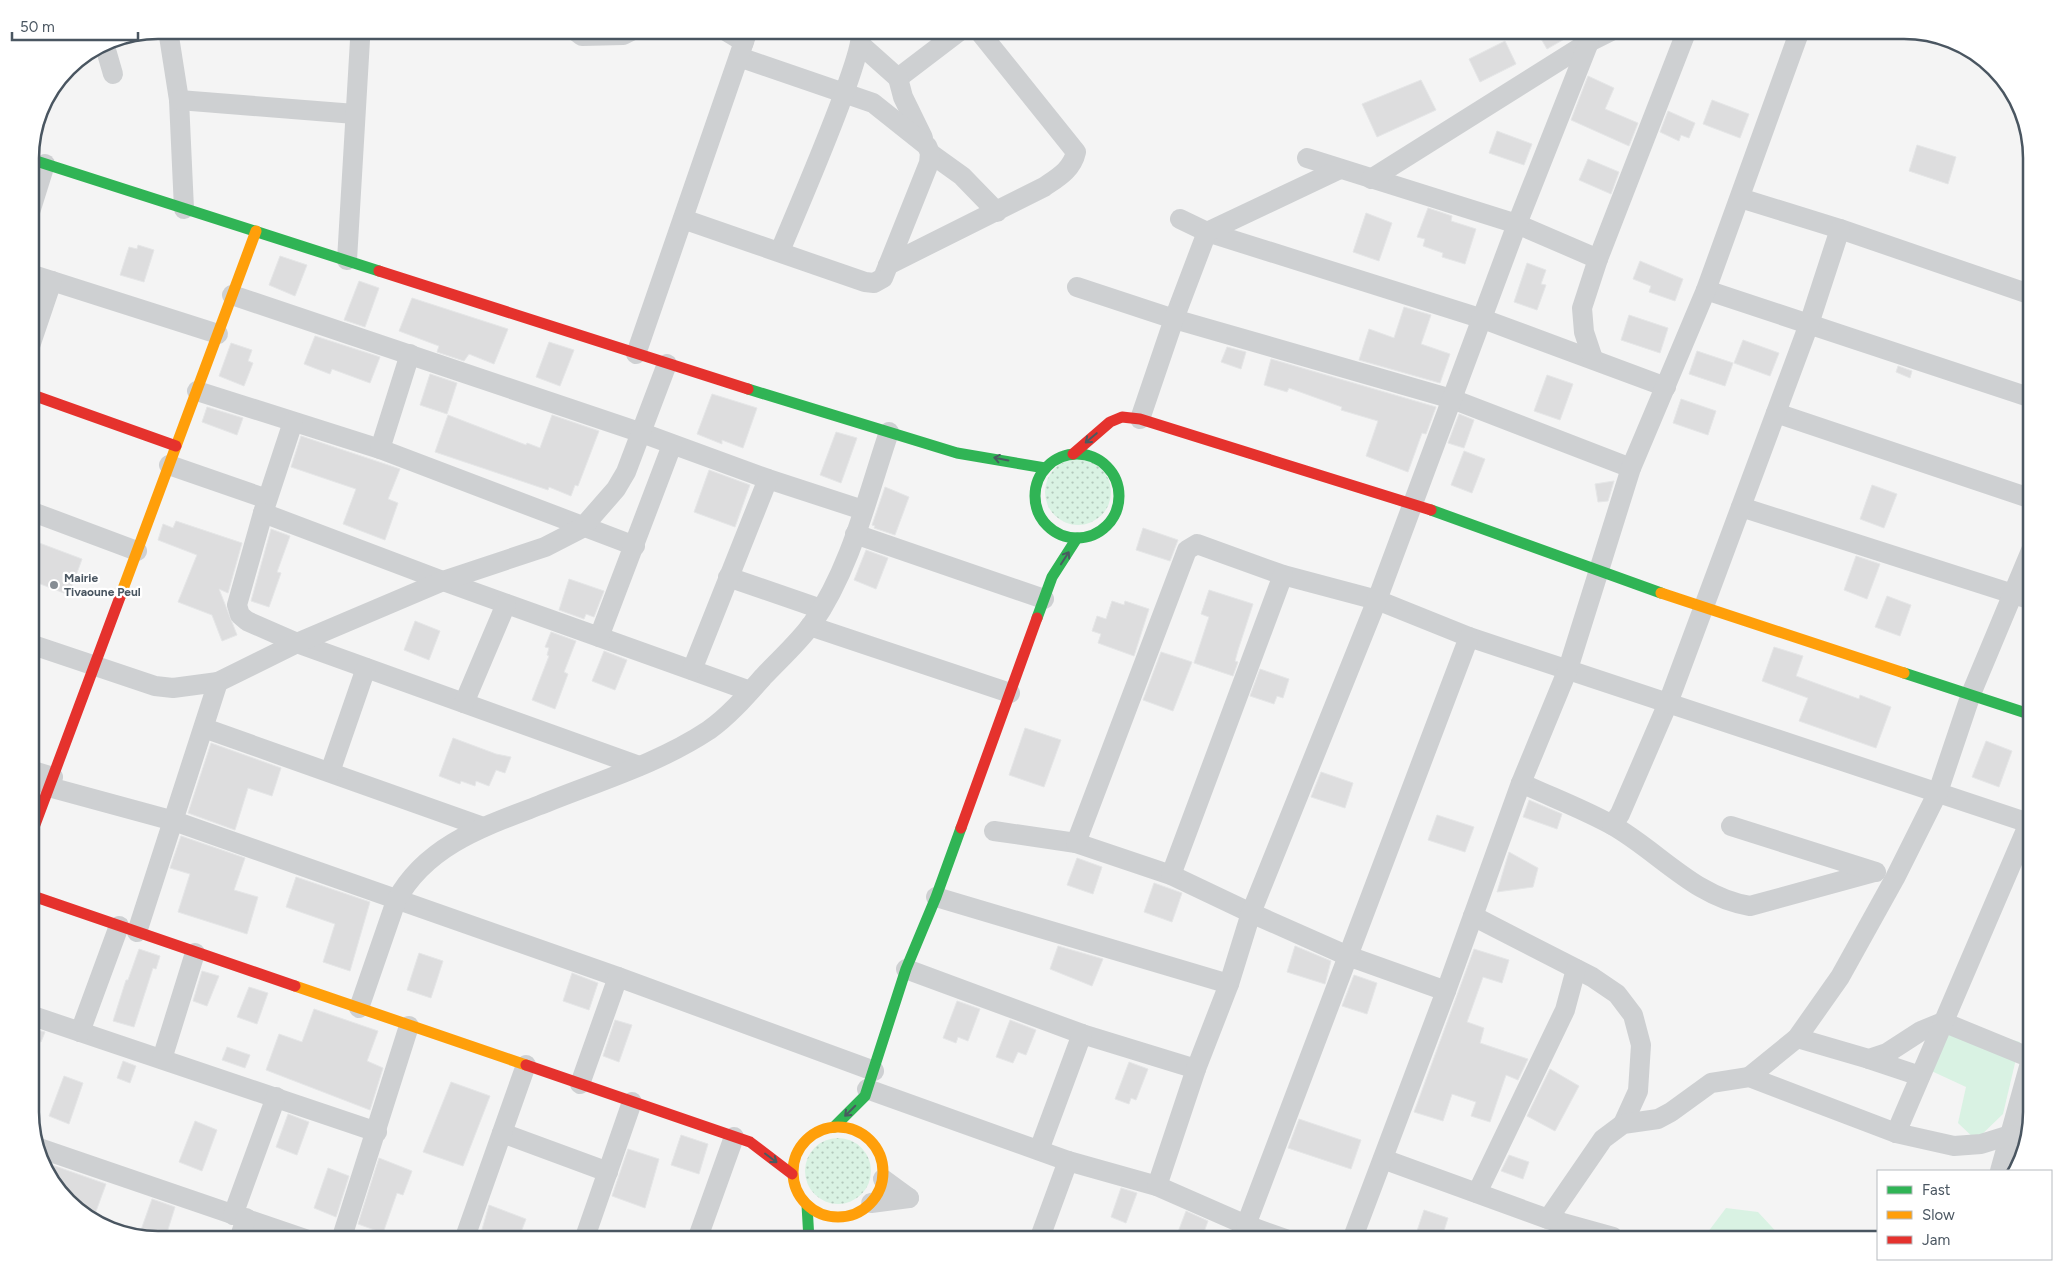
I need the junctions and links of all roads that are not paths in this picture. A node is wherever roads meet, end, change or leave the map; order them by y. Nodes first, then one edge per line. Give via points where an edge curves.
1 (169, 39) edge
2 (360, 39) edge
3 (861, 39) edge
4 (862, 39) edge
5 (949, 39) edge
6 (985, 39) edge
7 (1595, 39) edge
8 (1684, 39) edge
9 (1797, 39) edge
10 (1589, 42) junction
11 (744, 43) edge
12 (106, 50) edge
13 (113, 74) dead end
14 (898, 78) junction
15 (844, 93) junction
16 (179, 100) junction
17 (354, 114) junction
18 (929, 150) junction
19 (1307, 158) dead end
20 (39, 162) edge
21 (1340, 169) junction
22 (1371, 179) junction
23 (1740, 198) junction
24 (184, 209) junction
25 (997, 212) junction
26 (683, 219) junction
27 (1180, 220) dead end
28 (1516, 224) junction
29 (1840, 230) junction
30 (256, 231) junction
31 (1208, 232) junction
32 (780, 251) junction
33 (1598, 259) junction
34 (347, 260) junction
35 (888, 266) junction
36 (39, 277) edge
37 (52, 281) junction
38 (1077, 287) dead end
39 (2023, 288) edge
40 (1706, 290) junction
41 (232, 295) junction
42 (1483, 318) junction
43 (39, 319) edge
44 (1174, 319) junction
45 (1809, 324) junction
46 (218, 334) junction
47 (410, 354) junction
48 (636, 354) junction
49 (1593, 359) junction
50 (668, 364) junction
51 (1666, 387) junction
52 (197, 391) junction
53 (2023, 395) edge
54 (39, 399) edge
55 (1452, 400) junction
56 (1776, 413) junction
57 (1140, 419) junction
58 (293, 422) junction
59 (1110, 422) junction
60 (889, 432) junction
61 (642, 433) junction
62 (672, 445) junction
63 (176, 446) junction
64 (380, 449) junction
65 (957, 453) junction
66 (1073, 454) junction
67 (169, 465) junction
68 (1105, 465) junction
69 (1045, 468) junction
70 (1631, 468) junction
71 (998, 473) dead end
72 (768, 479) junction
73 (1022, 486) dead end
74 (1035, 496) junction
75 (2023, 496) edge
76 (1414, 504) junction
77 (265, 506) junction
78 (1741, 507) junction
79 (863, 510) junction
80 (39, 514) edge
81 (1043, 521) junction
82 (582, 528) junction
83 (854, 534) junction
84 (1077, 538) junction
85 (1046, 540) dead end
86 (635, 546) junction
87 (136, 551) junction
88 (1049, 558) dead end
89 (2023, 569) edge
90 (1598, 572) junction
91 (1283, 575) junction
92 (728, 577) junction
93 (1052, 577) junction
94 (442, 581) junction
95 (2013, 593) junction
96 (2023, 597) edge
97 (1044, 599) junction
98 (1377, 600) junction
99 (506, 604) junction
100 (1704, 607) junction
101 (816, 618) junction
102 (1469, 636) junction
103 (599, 637) junction
104 (297, 642) junction
105 (39, 647) edge
106 (94, 666) junction
107 (366, 668) junction
108 (1568, 669) junction
109 (692, 670) junction
110 (218, 682) junction
111 (750, 691) junction
112 (1010, 693) junction
113 (1971, 694) junction
114 (464, 703) junction
115 (1668, 703) junction
116 (2023, 713) edge
117 (204, 728) junction
118 (639, 766) junction
119 (330, 772) junction
120 (39, 775) edge
121 (51, 782) junction
122 (1521, 783) junction
123 (1938, 792) junction
124 (39, 814) edge
125 (2023, 820) edge
126 (174, 822) junction
127 (1612, 825) junction
128 (1731, 826) dead end
129 (483, 827) junction
130 (994, 831) dead end
131 (2023, 841) edge
132 (1076, 843) junction
133 (1874, 872) junction
134 (1171, 875) junction
135 (1894, 878) junction
136 (936, 897) junction
137 (39, 898) edge
138 (396, 900) junction
139 (1251, 914) junction
140 (1473, 916) junction
141 (128, 929) junction
142 (195, 953) junction
143 (1348, 956) junction
144 (1576, 969) junction
145 (906, 970) junction
146 (618, 977) junction
147 (1229, 984) junction
148 (1446, 991) junction
149 (359, 1008) junction
150 (39, 1018) edge
151 (1944, 1022) junction
152 (409, 1026) junction
153 (80, 1032) junction
154 (1082, 1034) junction
155 (1797, 1038) junction
156 (2023, 1054) edge
157 (162, 1059) junction
158 (1869, 1059) junction
159 (526, 1066) junction
160 (1196, 1069) junction
161 (1920, 1076) junction
162 (1749, 1077) junction
163 (580, 1084) junction
164 (869, 1085) junction
165 (2023, 1087) edge
166 (276, 1097) junction
167 (632, 1102) junction
168 (1623, 1124) junction
169 (834, 1127) junction
170 (377, 1132) junction
171 (502, 1133) junction
172 (1896, 1133) junction
173 (2010, 1135) junction
174 (867, 1138) junction
175 (742, 1140) junction
176 (768, 1142) dead end
177 (786, 1142) dead end
178 (804, 1142) junction
179 (45, 1150) edge
180 (1039, 1150) junction
181 (1383, 1159) junction
182 (1068, 1161) junction
183 (2000, 1170) edge
184 (608, 1172) junction
185 (792, 1174) junction
186 (883, 1179) junction
187 (1157, 1186) junction
188 (1477, 1193) junction
189 (871, 1203) junction
190 (807, 1205) junction
191 (240, 1216) junction
192 (848, 1216) junction
193 (1548, 1219) junction
194 (1246, 1225) junction
195 (838, 1226) dead end
196 (239, 1231) edge
197 (282, 1231) edge
198 (344, 1231) edge
199 (467, 1231) edge
200 (587, 1231) edge
201 (701, 1231) edge
202 (808, 1231) edge
203 (1042, 1231) edge
204 (1263, 1231) edge
205 (1355, 1231) edge
206 (1591, 1231) edge

1 - 16 street
2 - 17 street
3 - 15 street
4 - 14 street
5 - 14 street
6 - 25 street via 1076,152 1066,172
7 - 10 street
8 - 33 street
9 - 23 street
10 - 22 street
10 - 28 street
11 - 15 street
11 - 26 street
12 - 13 street
14 - 18 street via 903,97
15 - 18 street via 873,103
15 - 32 street
16 - 17 street
16 - 24 street
17 - 34 street
18 - 25 street via 962,176
18 - 35 street
19 - 21 street
20 - 24 street
21 - 22 street
21 - 31 street
22 - 28 street
23 - 29 street
23 - 40 street
24 - 30 street
25 - 35 street
26 - 32 street
26 - 48 street
27 - 31 street
28 - 33 street
28 - 42 street
29 - 39 street
29 - 45 street
30 - 34 street
30 - 41 street
31 - 42 street
31 - 44 street
32 - 35 street via 865,282 874,283 883,278
33 - 49 street via 1582,308 1584,332
34 - 48 street
36 - 37 street
37 - 43 street
37 - 46 street
38 - 44 street
40 - 45 street
40 - 51 street
41 - 46 street
41 - 47 street
42 - 49 street
42 - 55 street
44 - 55 street
44 - 57 street
45 - 53 street
45 - 56 street
46 - 52 street
47 - 61 street
47 - 64 street
48 - 50 street
49 - 51 street
50 - 60 street
50 - 61 street
51 - 70 street
52 - 58 street
52 - 63 street
54 - 63 street
55 - 70 street
55 - 76 street
56 - 75 street
56 - 78 street
57 - 59 street via 1122,417
57 - 76 street
58 - 64 street
58 - 77 street
59 -> 66 street
59 - 68 street
60 - 65 street
60 - 79 street
61 - 62 street
61 - 82 street via 616,489
62 - 72 street
62 - 86 street
63 - 67 street
64 - 82 street
69 -> 65 street
65 - 71 street
66 - 68 street via 1096,458
66 - 69 street via 1058,458
67 - 77 street
67 - 87 street
68 - 84 street via 1118,484 1117,510 1108,525 1099,532
69 - 74 street via 1037,481
70 - 90 street
72 - 79 street
72 - 92 street
73 - 74 street
74 - 81 street via 1038,514
76 - 90 street
76 - 98 street
77 - 94 street
77 - 104 street via 237,605 240,615 247,621
78 - 95 street
78 - 100 street
79 - 83 street
80 - 87 street
81 - 84 street via 1052,530
81 - 85 street
82 - 86 street
82 - 94 street via 545,547
83 - 97 street
83 - 101 street via 841,574
93 -> 84 street
86 - 103 street
87 - 106 street
88 - 93 street
89 - 95 street
90 - 100 street
90 - 108 street
91 - 98 street
91 - 132 street via 1197,544 1187,550
91 - 134 street
92 - 101 street
92 - 109 street
93 - 97 street
94 - 99 street
94 - 104 street
95 - 96 street
95 - 113 street
97 - 112 street
98 - 102 street
98 - 139 street
99 - 103 street
99 - 114 street
100 - 113 street
100 - 115 street
101 - 111 street
101 - 112 street
102 - 108 street
102 - 143 street
103 - 109 street
104 - 107 street
104 - 110 street
105 - 106 street
106 - 110 street via 155,686 173,688
106 - 121 street
107 - 114 street
107 - 119 street
108 - 115 street
108 - 122 street
109 - 111 street
110 - 117 street
111 - 118 street via 711,728
112 - 136 street
113 - 116 street
113 - 123 street
114 - 118 street
115 - 123 street
115 - 127 street via 1620,814
117 - 119 street
117 - 126 street
118 - 129 street
119 - 129 street
120 - 121 street
121 - 124 street
121 - 126 street
122 - 127 street
122 - 140 street
123 - 125 street
123 - 135 street
126 - 138 street
126 - 141 street
127 - 133 street via 1696,885 1734,904 1750,906
128 - 133 street
129 - 138 street via 451,843 424,862
130 - 132 street
131 - 151 street
132 - 134 street
133 - 135 street
134 - 139 street
135 - 155 street via 1840,976
136 - 145 street
136 - 147 street
137 - 141 street
138 - 146 street
138 - 149 street
139 - 143 street
139 - 147 street
140 - 144 street
140 - 148 street
141 - 142 street
141 - 153 street
142 - 149 street
142 - 157 street
143 - 148 street
143 - 194 street
144 - 168 street via 1617,994 1633,1015 1641,1045 1638,1091
144 - 188 street via 1565,1010
145 - 154 street
145 - 164 street
146 - 163 street
146 - 164 street
147 - 160 street
148 - 181 street
149 - 152 street
150 - 153 street
151 - 156 street
151 - 158 street via 1921,1031 1887,1053
151 - 161 street
152 - 159 street
152 - 170 street
153 - 157 street
154 - 160 street
154 - 180 street
155 - 158 street
155 - 162 street
157 - 166 street
158 - 161 street
159 - 163 street
159 - 171 street
160 - 187 street
161 - 172 street
162 - 168 street via 1711,1082 1658,1119
162 - 172 street
163 - 167 street
164 -> 169 street
164 - 174 street
164 - 180 street
165 - 173 street
166 - 170 street
166 - 191 street
167 - 175 street
167 - 184 street
168 - 193 street via 1603,1139
169 - 174 street via 852,1129
169 - 178 street via 818,1131
170 - 198 street
171 - 184 street
171 - 199 street
172 - 173 street via 1954,1146 1981,1144
173 - 183 street
174 - 186 street via 877,1149
175 - 176 street
175 -> 185 street
175 - 201 street
177 - 178 street
178 - 185 street via 795,1157
179 - 191 street
180 - 182 street
181 - 188 street
181 - 205 street
182 - 187 street
182 - 203 street
184 - 200 street
185 - 190 street via 797,1191
186 - 189 street
186 - 189 street via 909,1198
187 - 194 street
188 - 193 street
189 - 192 street
190 - 192 street via 827,1215
190 - 202 street
191 - 196 street
191 - 197 street
192 - 195 street
193 - 206 street
194 - 204 street

